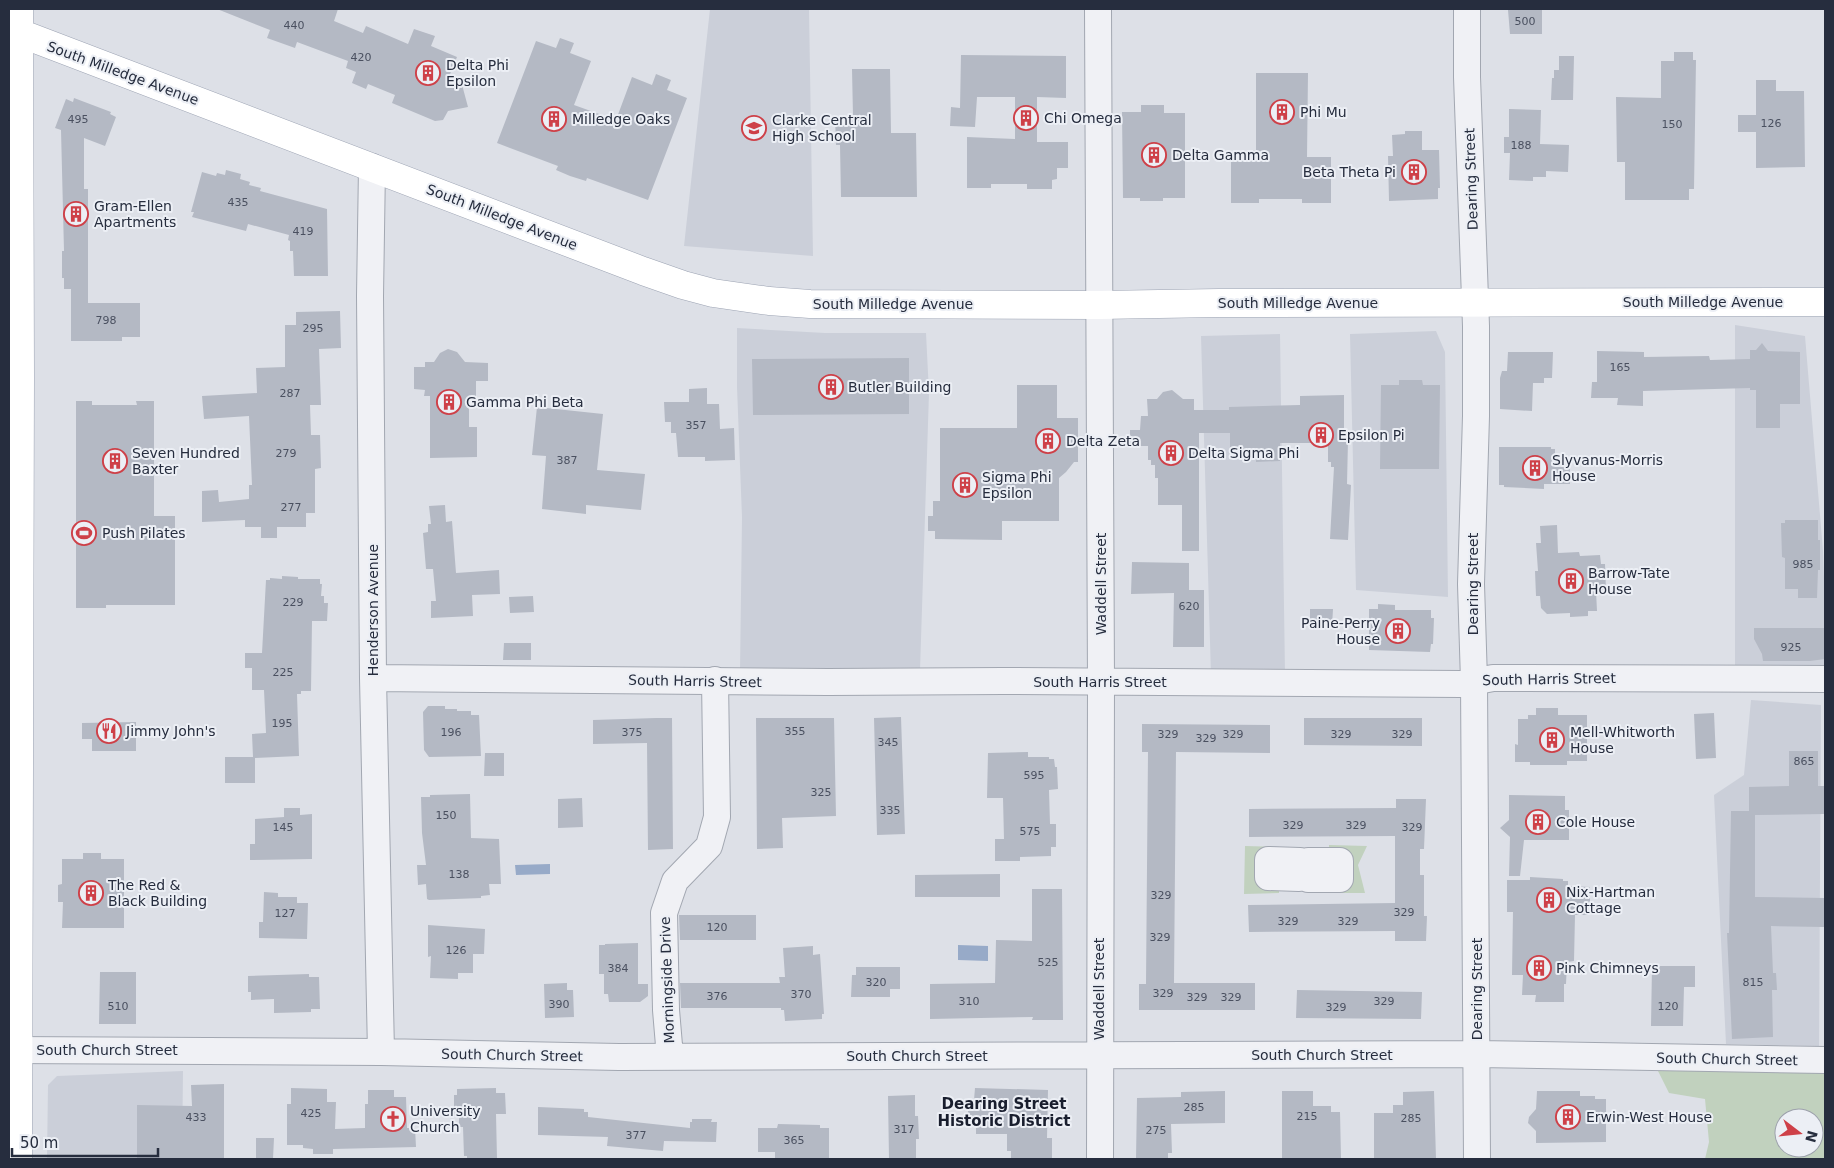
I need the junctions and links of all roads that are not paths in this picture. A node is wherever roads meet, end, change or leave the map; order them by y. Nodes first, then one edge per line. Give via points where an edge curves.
1 (1098, 9) edge
2 (1467, 9) edge
3 (15, 24) edge
4 (372, 167) junction
5 (14, 299) edge
6 (1825, 302) edge
7 (1475, 303) junction
8 (1099, 305) junction
9 (373, 678) junction
10 (715, 680) junction
11 (1825, 680) edge
12 (1474, 681) junction
13 (14, 682) edge
14 (1101, 682) junction
15 (14, 1050) edge
16 (381, 1052) junction
17 (1477, 1054) junction
18 (670, 1056) junction
19 (1099, 1056) junction
20 (1825, 1060) edge
21 (18, 1159) edge
22 (1100, 1159) edge
23 (1477, 1159) edge

1 - 8 street, Waddell Street
2 - 7 street, Dearing Street
3 - 4 main road, South Milledge Avenue
3 - 5 main road
4 - 8 main road, South Milledge Avenue via 643,271 713,293 810,304
4 - 9 street, Henderson Avenue
5 - 13 main road
6 - 7 main road, South Milledge Avenue
7 - 8 main road, South Milledge Avenue
7 - 12 street, Dearing Street via 1476,416 1471,584
8 - 14 street, Waddell Street
9 - 10 street, South Harris Street
9 - 16 street, Henderson Avenue
10 - 14 street, South Harris Street
10 - 18 street, Morningside Drive via 717,817 709,846 675,881 664,913
11 - 12 street, South Harris Street via 1489,678
12 - 14 street, South Harris Street via 1462,684
12 - 17 street, Dearing Street
13 - 15 main road
14 - 19 street, Waddell Street
15 - 16 street, South Church Street
15 - 21 main road
16 - 18 street, South Church Street
17 - 19 street, South Church Street
17 - 20 street, South Church Street
17 - 23 street, Dearing Street
18 - 19 street, South Church Street
19 - 22 street, Waddell Street

